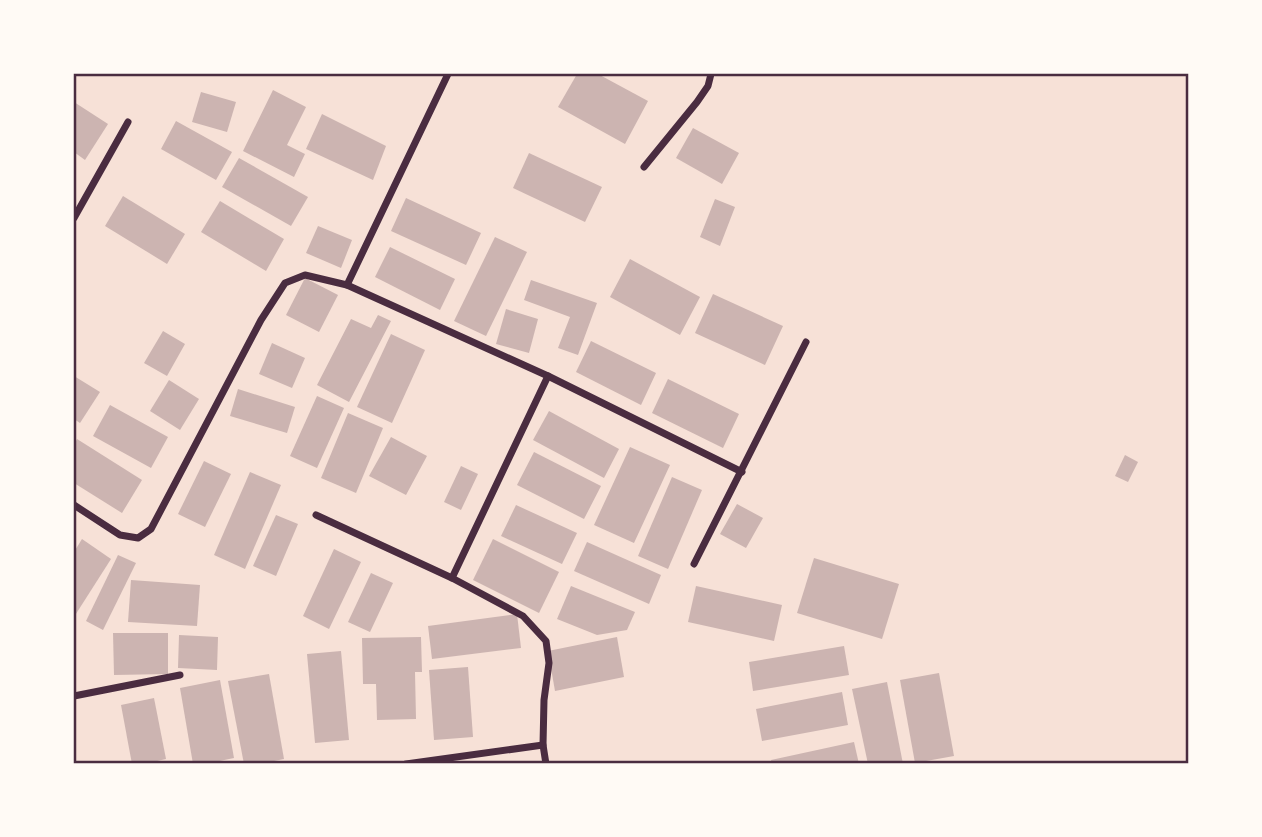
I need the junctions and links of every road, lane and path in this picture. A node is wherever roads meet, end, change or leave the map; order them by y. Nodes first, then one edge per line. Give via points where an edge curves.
1 (448, 74) edge
2 (711, 74) edge
3 (128, 122) dead end
4 (644, 167) dead end
5 (74, 218) edge
6 (347, 285) junction
7 (806, 342) dead end
8 (548, 376) junction
9 (741, 472) junction
10 (74, 505) edge
11 (316, 514) dead end
12 (694, 564) dead end
13 (452, 578) junction
14 (180, 675) dead end
15 (74, 696) edge
16 (543, 745) junction
17 (406, 764) edge
18 (545, 764) edge

1 - 6 street
2 - 4 street via 709,86
3 - 5 street
6 - 8 street
6 - 10 street via 306,275 285,283 151,528 138,538 120,535
7 - 9 street
8 - 9 street
8 - 13 street
9 - 12 street
11 - 13 street
13 - 16 street via 523,616 546,641 549,663
14 - 15 street
16 - 17 street
16 - 18 street

